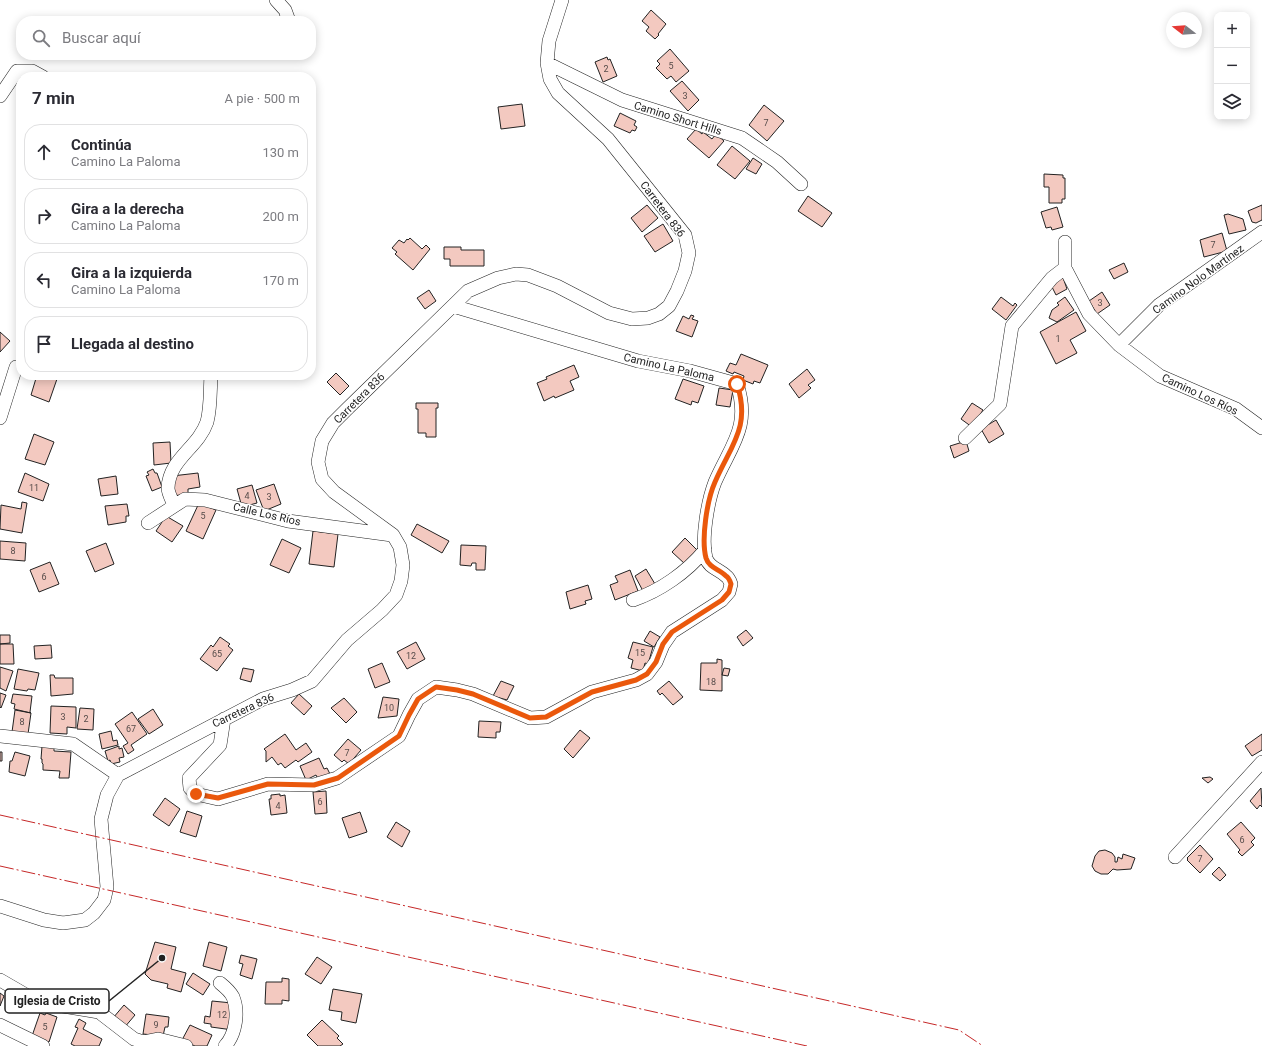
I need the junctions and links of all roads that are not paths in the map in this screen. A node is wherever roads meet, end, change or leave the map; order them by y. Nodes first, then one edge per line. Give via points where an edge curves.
1 (276, 0) edge
2 (562, 0) edge
3 (287, 16) edge
4 (547, 63) junction
5 (16, 72) edge
6 (16, 72) edge
7 (34, 72) edge
8 (0, 96) edge
9 (801, 184) dead end
10 (1262, 232) edge
11 (1064, 242) dead end
12 (1065, 268) junction
13 (453, 306) junction
14 (1119, 345) junction
15 (16, 367) dead end
16 (211, 380) edge
17 (0, 418) edge
18 (1262, 428) edge
19 (965, 438) dead end
20 (174, 505) junction
21 (148, 523) dead end
22 (393, 535) junction
23 (705, 550) junction
24 (633, 600) dead end
25 (224, 719) junction
26 (0, 736) edge
27 (1262, 762) edge
28 (118, 775) junction
29 (1174, 857) dead end
30 (0, 906) edge
31 (0, 980) edge
32 (220, 983) dead end
33 (0, 1025) edge
34 (43, 1046) edge
35 (186, 1046) edge
36 (226, 1046) edge

1 - 3 street
2 - 4 street, Carretera 836 via 550,41
4 - 9 street, Camino Short Hills via 622,100 742,138 777,162
4 - 13 street, Carretera 836 via 550,79 558,93 608,139 685,235 689,253 678,291 669,306 659,314 632,319 609,313 557,286 528,275 516,274 498,278 468,291
5 - 8 street
6 - 7 street
10 - 14 street, Camino Nolo Martínez via 1158,305
11 - 12 street, Camino Los Ríos
12 - 14 street, Camino Los Ríos via 1089,314
12 - 19 street via 1052,278 1012,326 1000,404
13 - 22 street, Carretera 836 via 333,423 322,441 318,462 322,478 334,492
13 - 23 street, Camino La Paloma via 638,361 690,371 737,384 742,413 737,438 715,483 704,532
14 - 18 street, Camino Los Ríos via 1160,376 1236,409
15 - 17 street
16 - 20 street via 207,421 199,438 176,463 170,475 168,489
20 - 21 street, Calle Los Ríos
20 - 22 street, Calle Los Ríos via 185,499 205,500 288,521
22 - 25 street, Carretera 836 via 400,547 403,565 396,595 346,640 312,681 263,699
23 - 24 street via 694,564 674,578
23 - 25 street, Camino La Paloma via 708,563 727,576 731,584 729,592 722,600 672,632 647,674 636,680 592,692 546,717 530,718 473,694 436,687 418,699 399,736 338,778 314,785 268,784 218,798 196,794 190,788 189,778 220,745
25 - 28 street, Carretera 836
26 - 28 street via 73,744
27 - 29 street
28 - 30 street via 107,795 101,819 107,887 104,900 94,913 85,920 63,923 44,920
31 - 35 street via 38,1002 99,1012 134,1039 143,1042 158,1039
32 - 36 street via 232,997 237,1014
33 - 34 street

